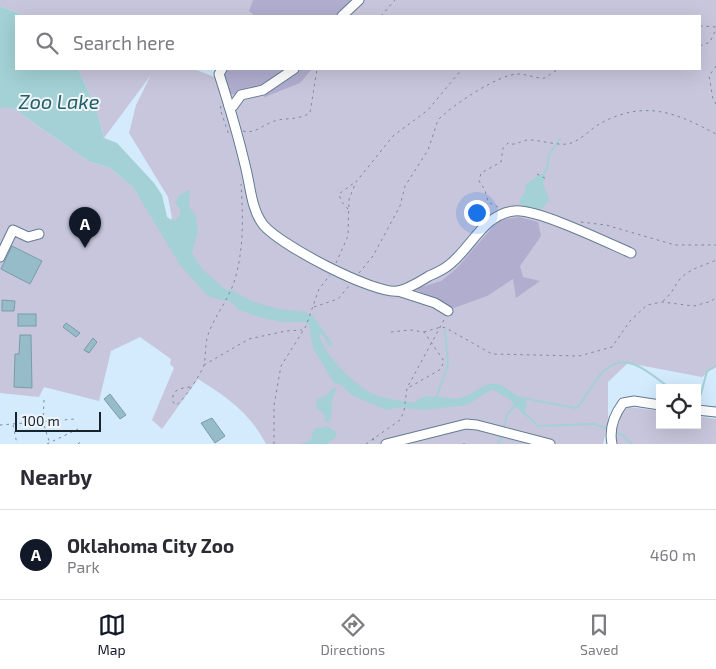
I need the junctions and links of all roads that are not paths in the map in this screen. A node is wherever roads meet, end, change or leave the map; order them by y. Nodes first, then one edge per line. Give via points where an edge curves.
1 (358, 0) edge
2 (343, 15) edge
3 (293, 70) edge
4 (218, 71) edge
5 (229, 106) junction
6 (39, 234) dead end
7 (631, 253) dead end
8 (0, 257) edge
9 (398, 291) junction
10 (448, 311) road end
11 (656, 405) edge
12 (701, 410) edge
13 (716, 412) edge
14 (611, 440) edge
15 (386, 444) edge
16 (550, 444) edge

1 - 2 street
3 - 5 street via 263,90 241,95 233,106
4 - 5 street
5 - 9 street via 255,207 261,223 271,234 354,279
6 - 8 street via 28,237 13,230
7 - 9 street via 558,222 524,211 513,211 494,217 449,265
9 - 10 street via 435,303
11 - 14 street via 623,403 612,425
12 - 13 street
15 - 16 street via 466,424

